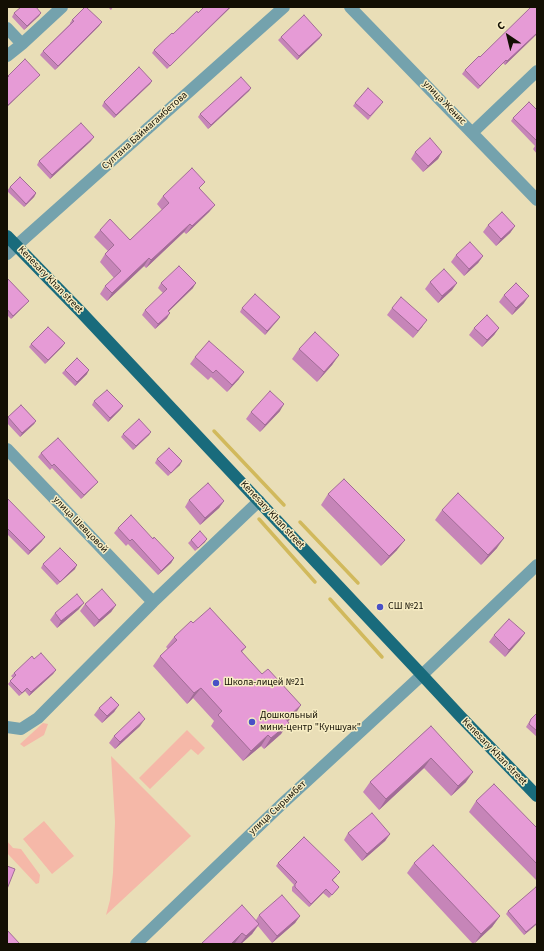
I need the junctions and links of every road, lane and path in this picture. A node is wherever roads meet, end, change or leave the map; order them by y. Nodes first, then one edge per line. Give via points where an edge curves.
1 (62, 7) edge
2 (284, 7) edge
3 (350, 7) edge
4 (7, 28) edge
5 (22, 44) junction
6 (7, 56) edge
7 (537, 71) edge
8 (472, 133) junction
9 (537, 200) edge
10 (7, 236) edge
11 (16, 246) junction
12 (7, 254) edge
13 (7, 449) edge
14 (259, 501) junction
15 (537, 565) edge
16 (153, 602) junction
17 (422, 674) junction
18 (7, 727) edge
19 (537, 796) edge
20 (136, 944) edge

1 - 5 street
2 - 11 street, Султана Баймагамбетова
3 - 8 street, улица Женис
4 - 5 street
5 - 6 street
7 - 8 street
8 - 9 street, улица Женис
10 - 11 main road, Kenesary Khan street
11 - 12 street, Султана Баймагамбетова
11 - 14 main road, Kenesary Khan street
13 - 16 street, улица Шевцовой
14 - 16 street
14 - 17 main road, Kenesary Khan street
15 - 17 street, улица Сырымбет
16 - 18 street via 38,718 21,729
17 - 19 main road, Kenesary Khan street
17 - 20 street, улица Сырымбет

